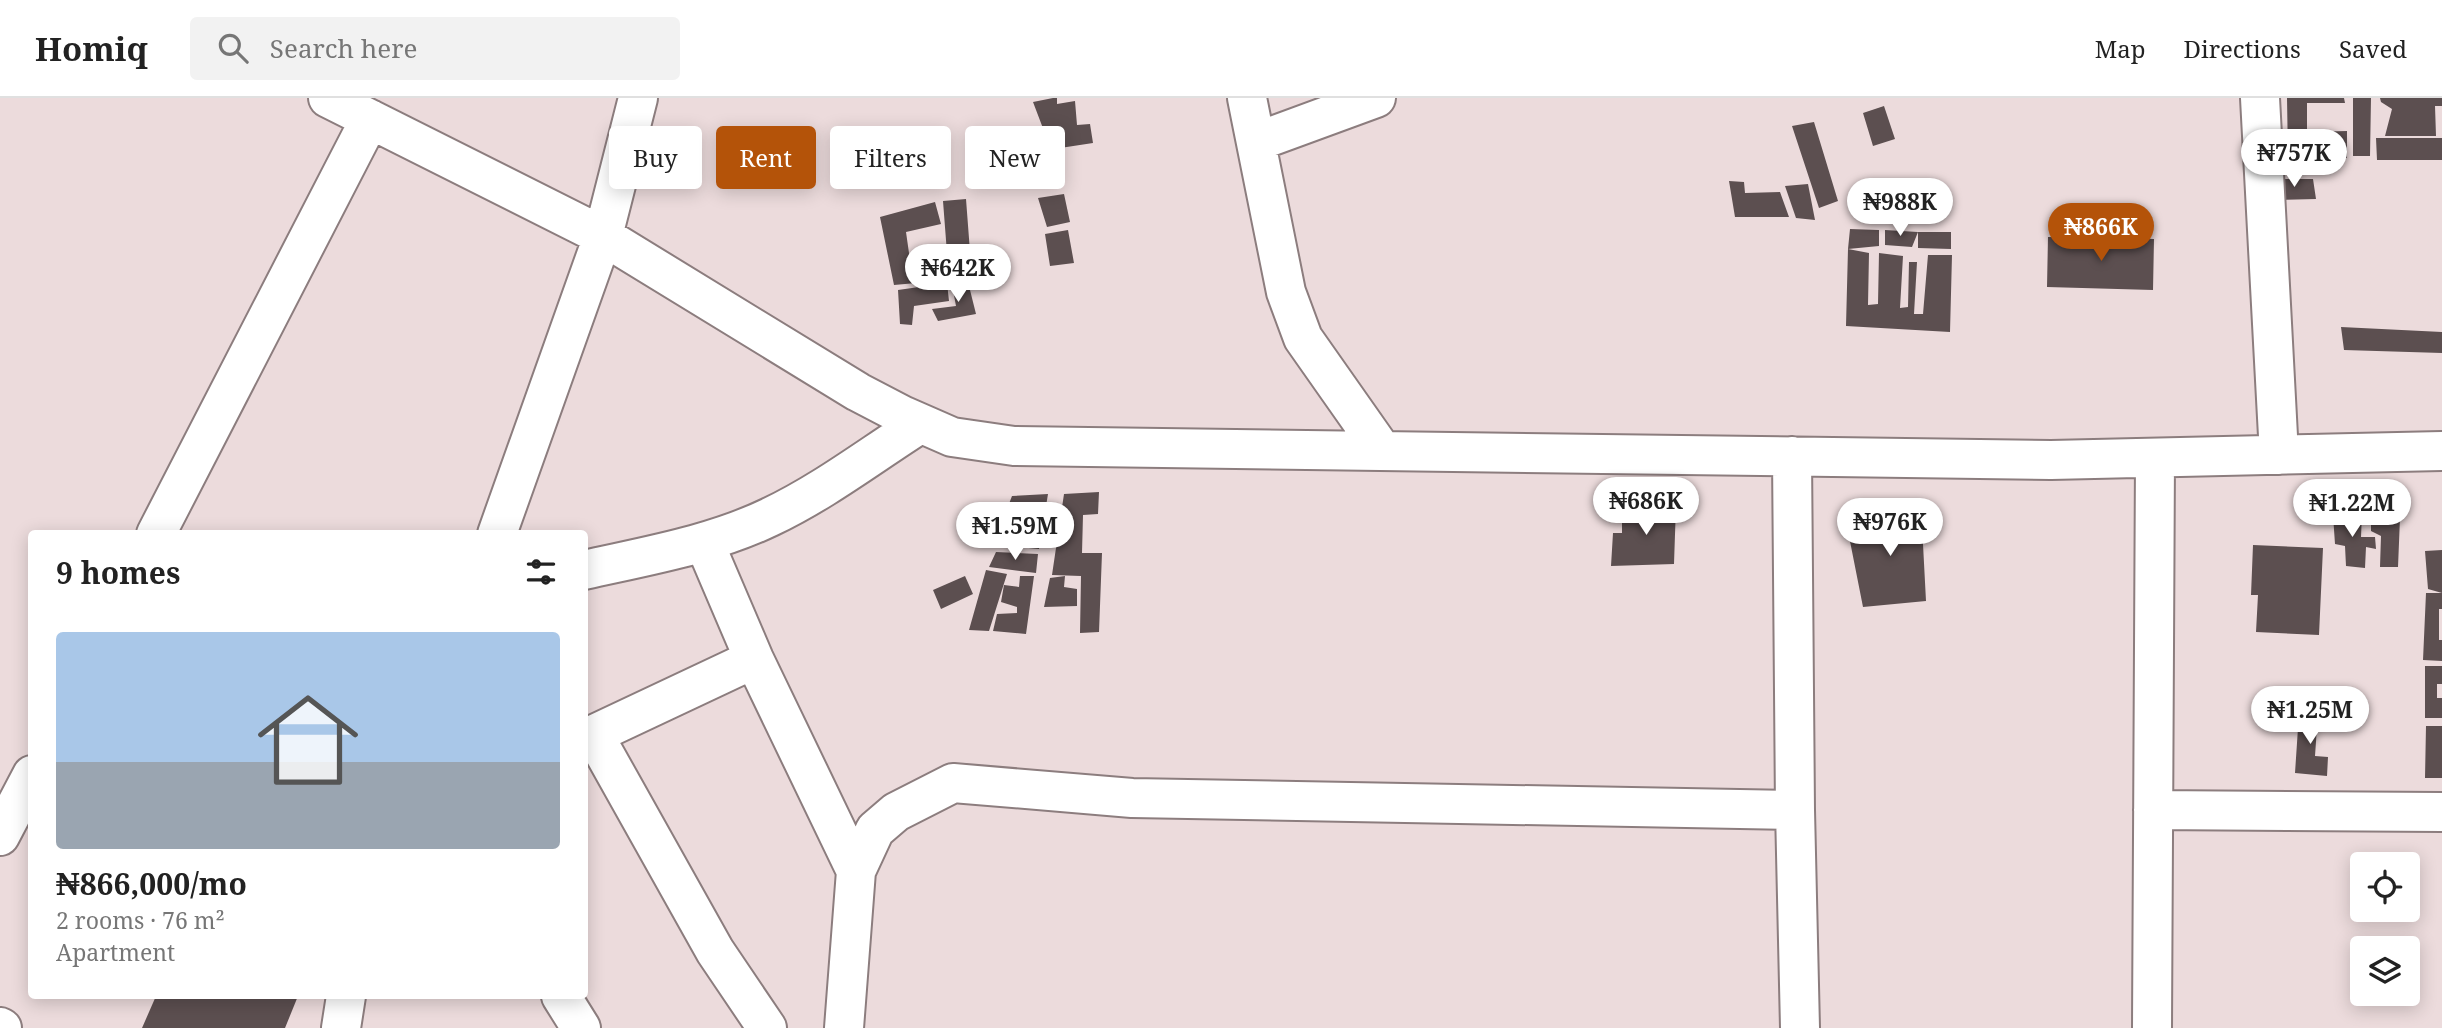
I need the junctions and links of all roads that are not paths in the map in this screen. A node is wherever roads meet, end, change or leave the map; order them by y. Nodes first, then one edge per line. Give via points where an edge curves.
1 (328, 98) edge
2 (638, 98) edge
3 (1247, 98) edge
4 (1376, 98) edge
5 (2260, 98) edge
6 (370, 119) junction
7 (1256, 142) junction
8 (603, 236) junction
9 (920, 424) junction
10 (1381, 449) junction
11 (2442, 451) edge
12 (2279, 455) junction
13 (1792, 456) junction
14 (2154, 458) junction
15 (158, 530) edge
16 (497, 530) edge
17 (704, 542) junction
18 (588, 569) edge
19 (754, 659) junction
20 (589, 737) edge
21 (28, 783) edge
22 (1795, 810) junction
23 (2153, 810) junction
24 (2442, 812) edge
25 (0, 836) edge
26 (856, 871) junction
27 (346, 999) edge
28 (563, 999) edge
29 (341, 1028) edge
30 (581, 1028) edge
31 (766, 1028) edge
32 (844, 1028) edge
33 (1800, 1028) edge
34 (2152, 1028) edge

1 - 6 street
2 - 8 street
3 - 7 street
4 - 7 street
5 - 12 street
6 - 8 street
6 - 15 street
7 - 10 street via 1286,292 1303,338
8 - 9 street via 858,392
8 - 16 street
9 - 10 street via 952,437 1014,446
9 - 17 street via 803,500 768,519
10 - 13 street
11 - 12 street
12 - 14 street
13 - 14 street
13 - 22 street
14 - 23 street
17 - 18 street
17 - 19 street
19 - 20 street
19 - 26 street
20 - 31 street via 715,951
21 - 25 street
22 - 26 street via 1132,798 953,782 896,811 875,830
22 - 33 street
23 - 24 street
23 - 34 street
26 - 32 street
27 - 29 street
28 - 30 street

